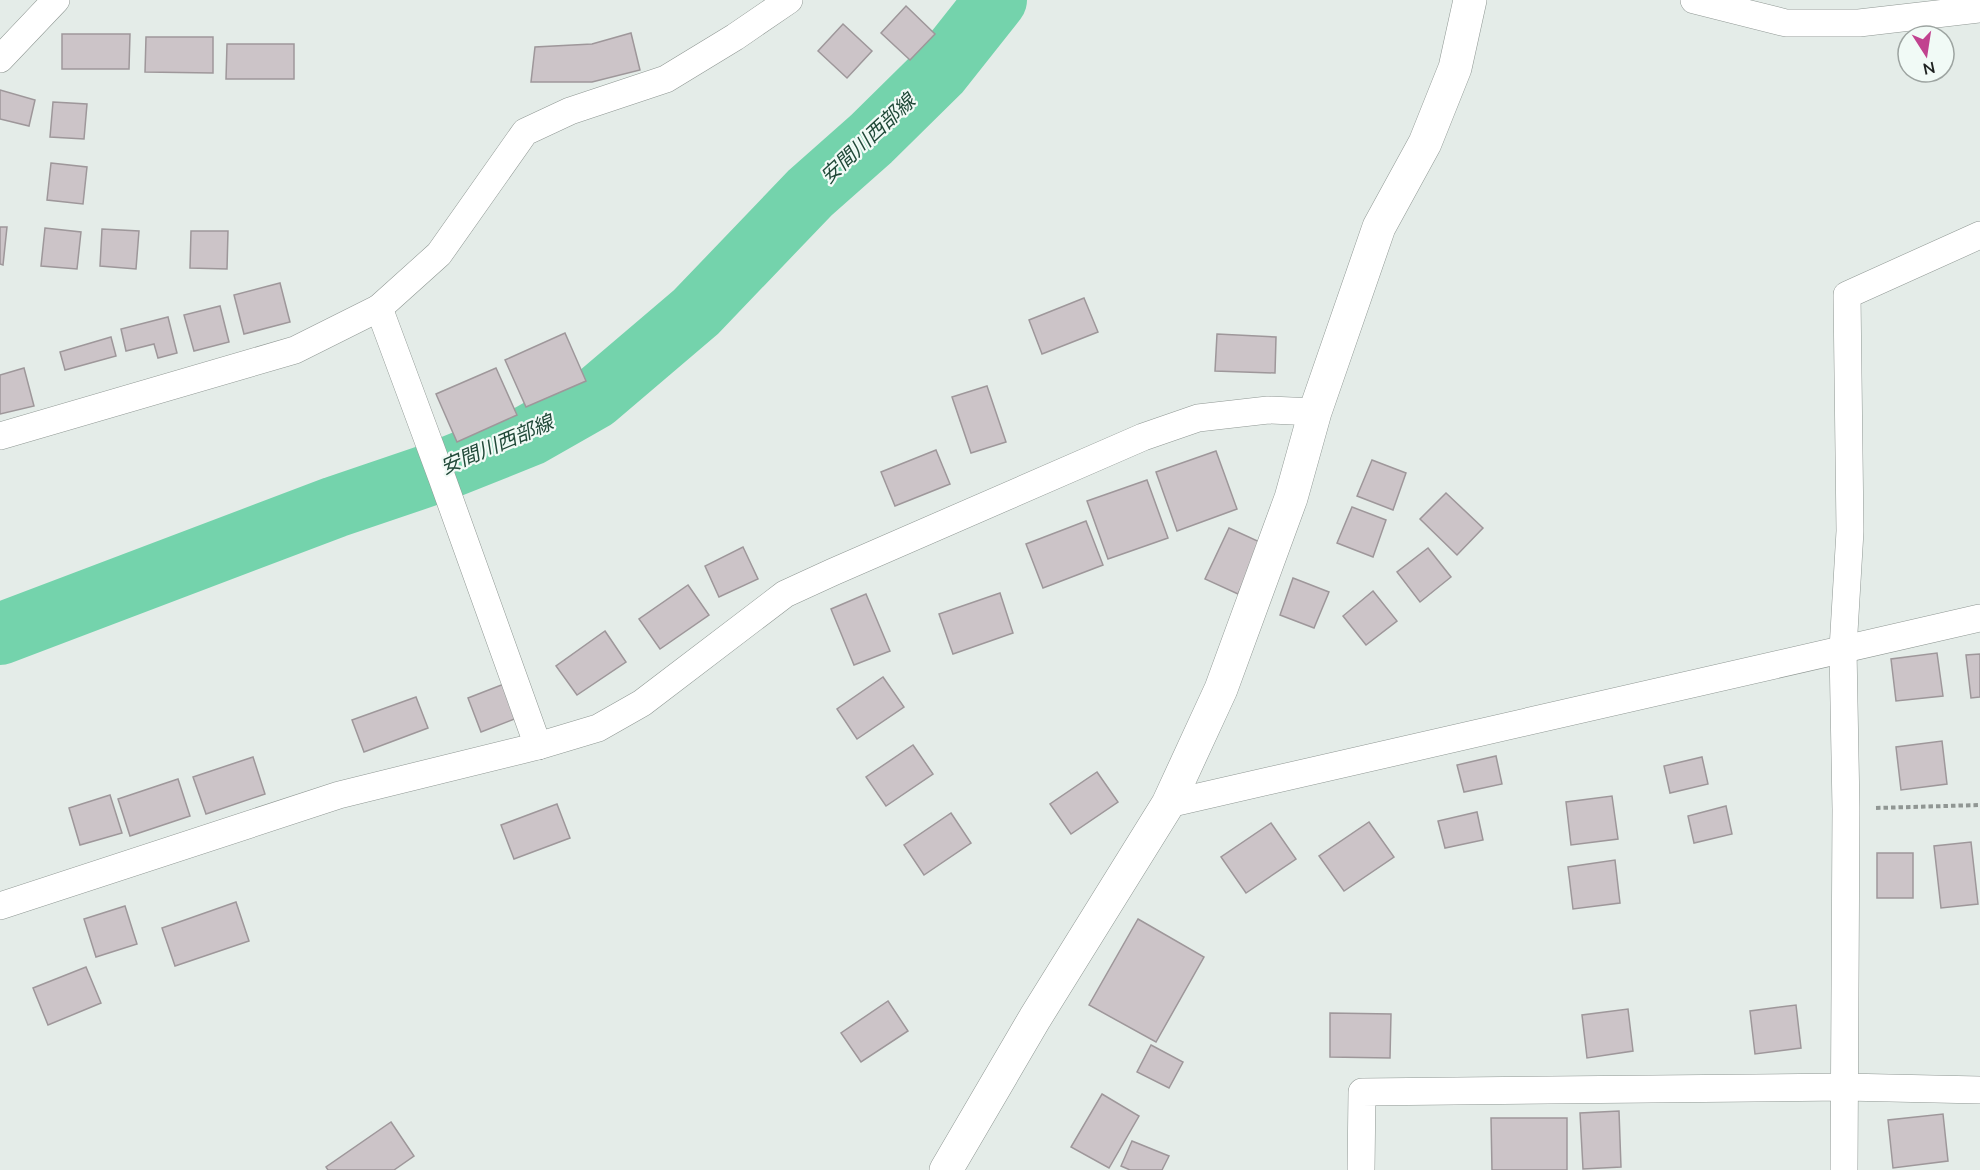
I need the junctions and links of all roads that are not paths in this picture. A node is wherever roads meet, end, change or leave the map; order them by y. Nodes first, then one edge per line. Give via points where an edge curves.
1 (56, 0) edge
2 (789, 0) edge
3 (1470, 0) edge
4 (1694, 0) edge
5 (1980, 9) edge
6 (0, 59) edge
7 (1980, 235) edge
8 (379, 308) junction
9 (1315, 412) junction
10 (0, 436) edge
11 (1980, 618) edge
12 (1843, 649) junction
13 (538, 746) junction
14 (1168, 804) junction
15 (0, 906) edge
16 (1845, 1088) junction
17 (1980, 1090) edge
18 (946, 1170) edge
19 (1361, 1170) edge
20 (1844, 1170) edge

1 - 6 street
2 - 8 street via 666,79 570,111 525,132 439,254
3 - 9 street via 1455,68 1425,143 1379,227
4 - 5 street via 1786,23 1859,23
7 - 12 street via 1847,295 1850,531
8 - 10 street via 295,350
8 - 13 street
9 - 13 street via 1268,410 1198,418 1143,437 784,594 642,703 598,728
9 - 14 street via 1291,498 1221,689
11 - 12 street
12 - 14 street
12 - 16 street
13 - 15 street via 339,795
14 - 18 street
16 - 17 street
16 - 19 street via 1362,1092
16 - 20 street

